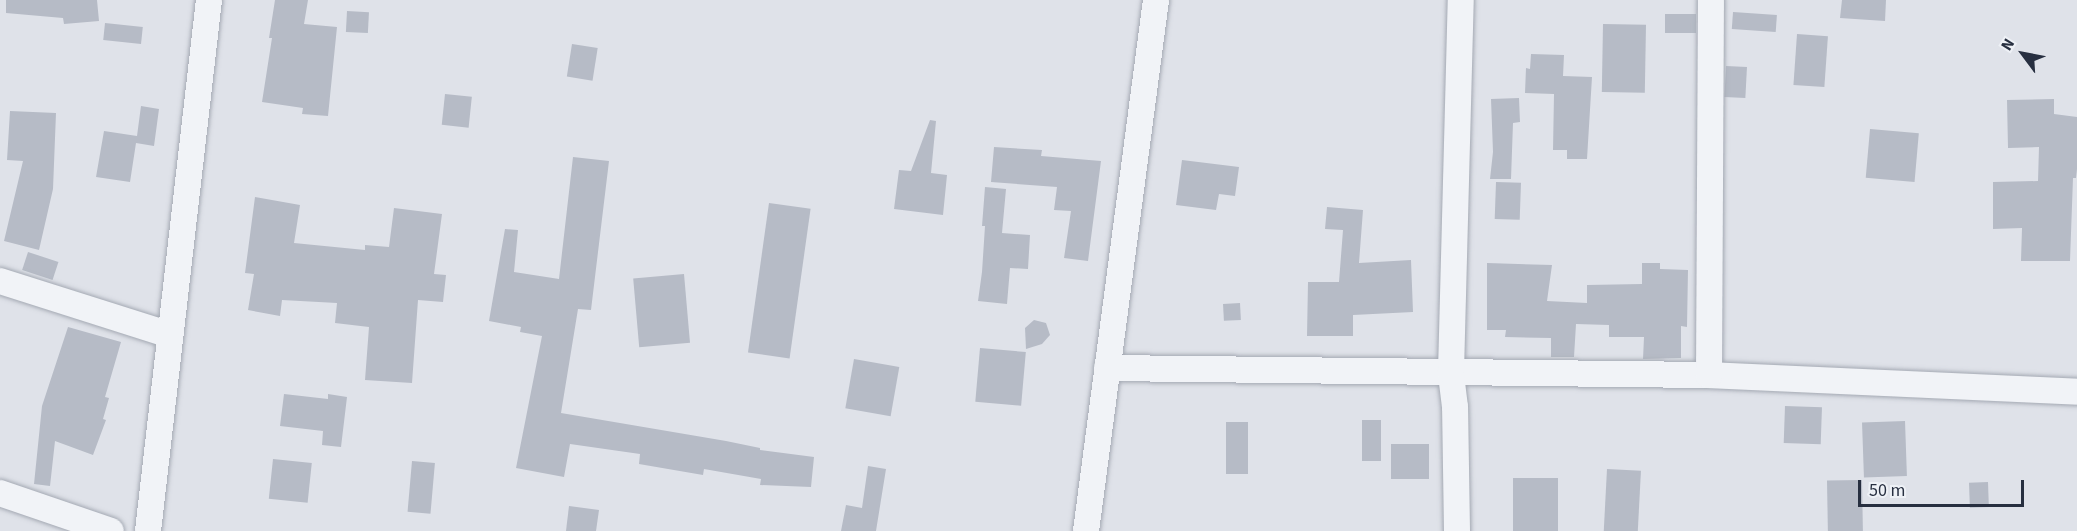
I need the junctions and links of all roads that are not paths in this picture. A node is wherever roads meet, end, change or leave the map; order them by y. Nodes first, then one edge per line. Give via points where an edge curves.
1 (209, 0) edge
2 (1156, 0) edge
3 (1461, 0) edge
4 (1710, 0) edge
5 (0, 281) edge
6 (170, 335) junction
7 (1107, 368) junction
8 (1451, 372) junction
9 (1709, 375) junction
10 (2077, 392) edge
11 (0, 493) edge
12 (111, 531) edge
13 (148, 531) edge
14 (1086, 531) edge
15 (1457, 531) edge

1 - 6 street
2 - 7 street
3 - 8 street
4 - 9 street
5 - 6 street
6 - 13 street
7 - 8 street
7 - 14 street
8 - 9 street
8 - 15 street
9 - 10 street
11 - 12 street

